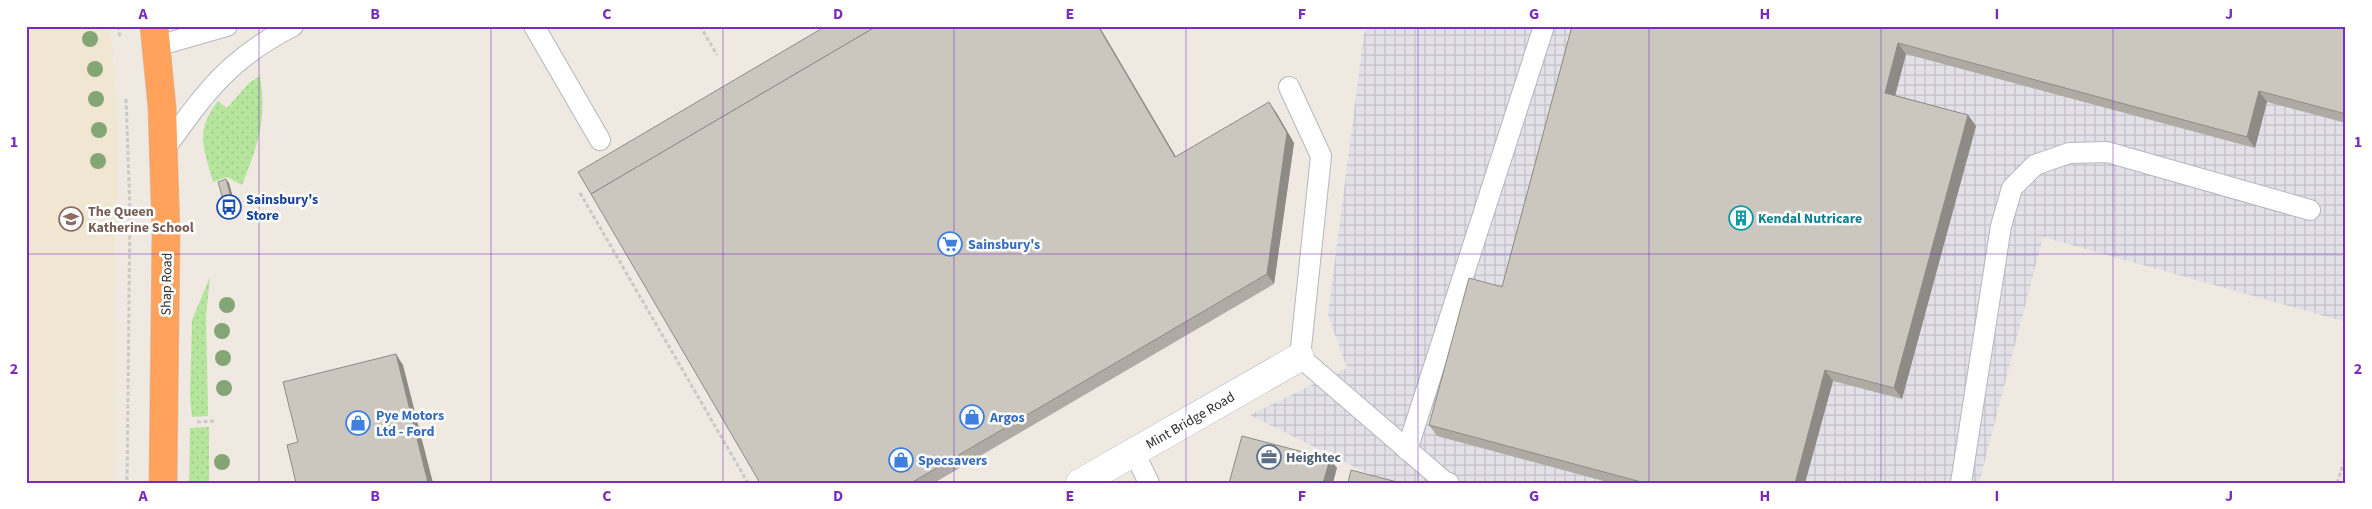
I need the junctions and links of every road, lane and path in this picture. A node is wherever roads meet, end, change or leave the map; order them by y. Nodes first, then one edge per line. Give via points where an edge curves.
1 (118, 26) edge
2 (227, 26) edge
3 (293, 26) edge
4 (534, 26) edge
5 (700, 26) edge
6 (1544, 26) edge
7 (156, 36) edge
8 (121, 44) dead end
9 (717, 55) dead end
10 (1289, 87) dead end
11 (126, 92) dead end
12 (600, 140) dead end
13 (164, 150) junction
14 (580, 193) dead end
15 (2310, 210) dead end
16 (1300, 357) junction
17 (214, 421) dead end
18 (189, 422) dead end
19 (1407, 450) junction
20 (1134, 452) junction
21 (2346, 456) edge
22 (127, 483) edge
23 (163, 483) edge
24 (748, 483) edge
25 (1080, 483) edge
26 (1150, 483) edge
27 (1449, 483) edge
28 (1961, 483) edge
29 (2337, 483) edge

1 - 8 path
2 - 7 lane
3 - 13 lane via 230,66 200,100
4 - 12 lane
5 - 9 path
6 - 19 lane
7 - 13 highway, Shap Road
10 - 16 lane via 1322,156
11 - 22 path via 130,211
13 - 23 highway, Shap Road
14 - 24 path
15 - 28 lane via 2107,152 2070,153 2035,165 2012,188 2001,226
16 - 19 lane
16 - 20 street, Mint Bridge Road
17 - 18 path
19 - 27 lane
20 - 25 street, Mint Bridge Road
20 - 26 lane
21 - 29 path

